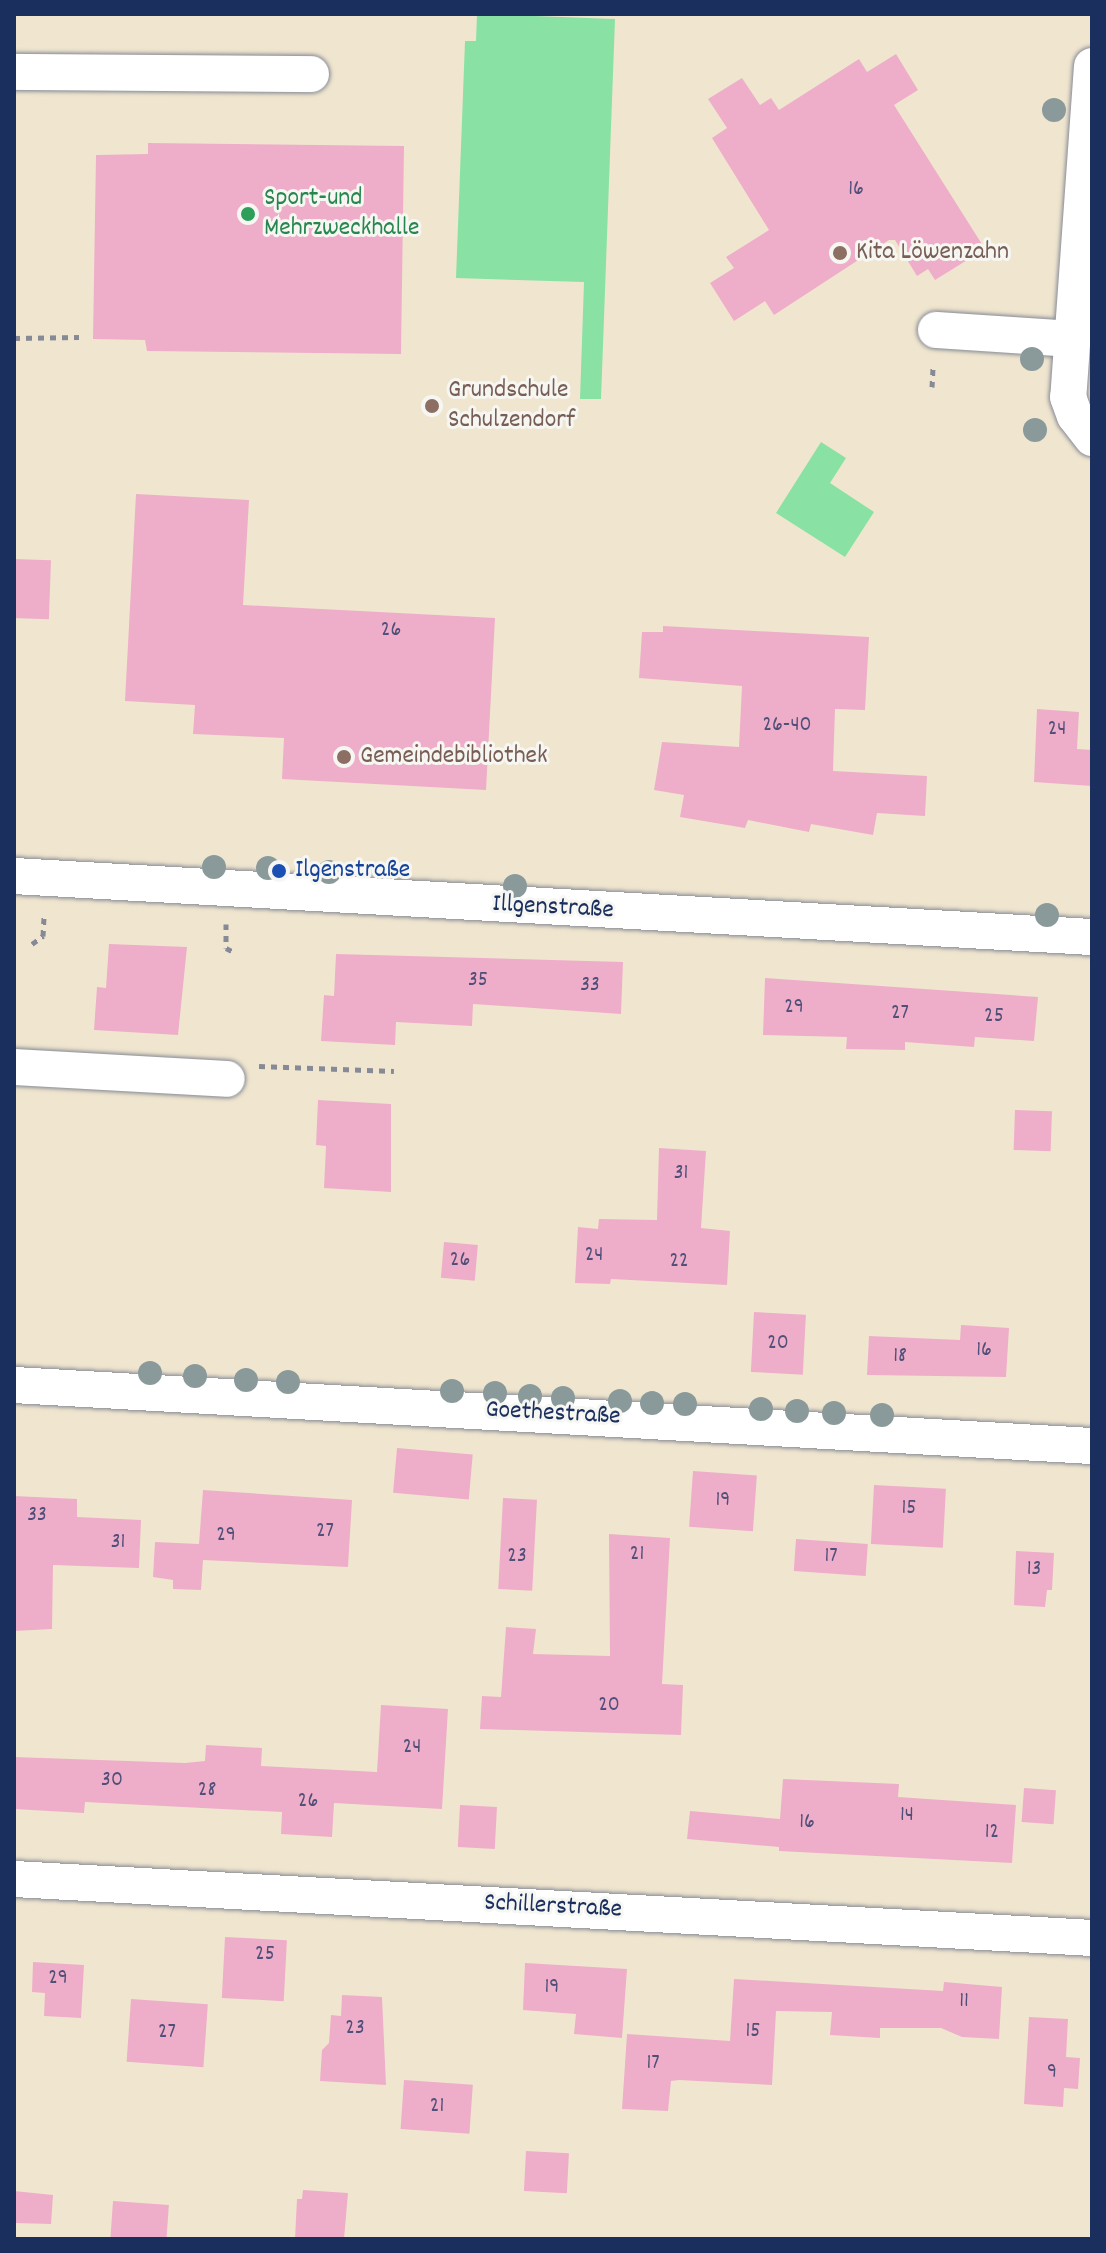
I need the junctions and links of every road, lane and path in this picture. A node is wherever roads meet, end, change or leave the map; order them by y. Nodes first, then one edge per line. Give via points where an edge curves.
1 (1092, 66) edge
2 (14, 72) edge
3 (311, 74) dead end
4 (936, 330) dead end
5 (79, 337) dead end
6 (14, 338) edge
7 (1070, 339) junction
8 (1092, 438) edge
9 (14, 876) edge
10 (45, 905) dead end
11 (226, 915) dead end
12 (1092, 937) edge
13 (32, 944) dead end
14 (236, 953) dead end
15 (14, 1067) edge
16 (394, 1071) dead end
17 (235, 1072) joint
18 (14, 1385) edge
19 (1092, 1446) edge
20 (14, 1879) edge
21 (1092, 1938) edge

1 - 7 street
2 - 3 street
4 - 7 street
5 - 6 path
7 - 8 street via 1068,397
9 - 12 street, Illgenstraße
10 - 13 path via 43,936
11 - 14 path via 226,948
15 - 17 street
16 - 17 path
18 - 19 street, Goethestraße
20 - 21 street, Schillerstraße

